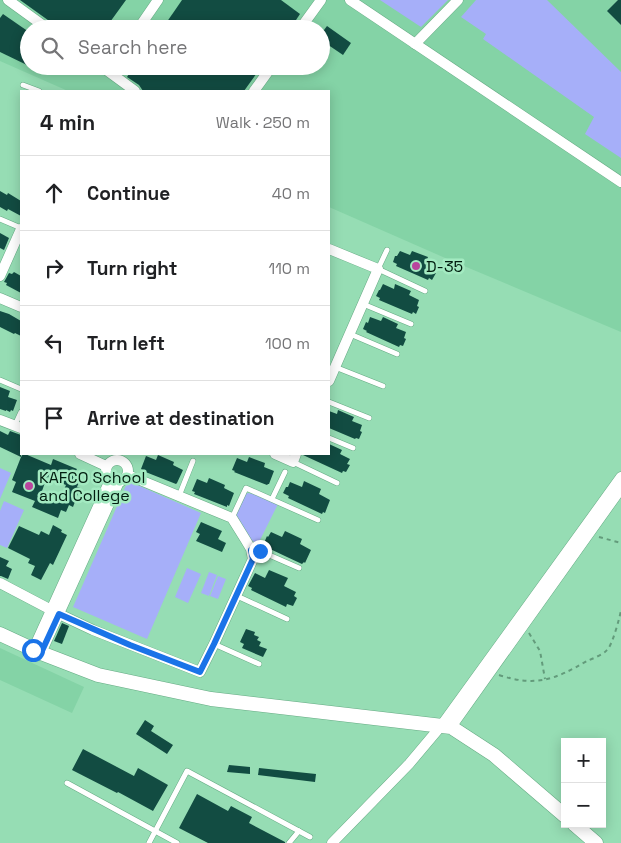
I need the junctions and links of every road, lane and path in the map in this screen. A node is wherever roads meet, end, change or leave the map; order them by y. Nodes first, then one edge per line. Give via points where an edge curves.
1 (8, 0) edge
2 (158, 0) edge
3 (321, 0) edge
4 (350, 0) edge
5 (458, 0) edge
6 (36, 20) edge
7 (144, 20) edge
8 (307, 20) edge
9 (415, 44) junction
10 (116, 75) edge
11 (266, 75) edge
12 (23, 85) dead end
13 (36, 90) edge
14 (134, 90) edge
15 (255, 90) edge
16 (621, 182) edge
17 (0, 219) edge
18 (20, 228) edge
19 (20, 230) edge
20 (330, 249) edge
21 (388, 250) dead end
22 (378, 270) junction
23 (0, 276) edge
24 (425, 291) dead end
25 (0, 298) edge
26 (363, 304) junction
27 (20, 307) edge
28 (410, 324) dead end
29 (350, 333) junction
30 (397, 354) dead end
31 (335, 367) junction
32 (330, 379) edge
33 (0, 380) edge
34 (383, 386) dead end
35 (20, 389) edge
36 (330, 402) edge
37 (369, 418) dead end
38 (0, 420) edge
39 (18, 427) edge
40 (330, 438) edge
41 (353, 448) dead end
42 (82, 455) edge
43 (280, 455) edge
44 (122, 457) edge
45 (295, 458) edge
46 (193, 461) dead end
47 (106, 466) junction
48 (285, 472) dead end
49 (128, 475) junction
50 (621, 477) edge
51 (114, 481) junction
52 (338, 483) dead end
53 (621, 489) edge
54 (179, 496) junction
55 (272, 499) junction
56 (232, 518) junction
57 (318, 520) dead end
58 (588, 535) junction
59 (621, 543) edge
60 (251, 550) junction
61 (299, 568) dead end
62 (0, 583) edge
63 (236, 595) junction
64 (621, 610) edge
65 (55, 612) junction
66 (529, 617) junction
67 (287, 619) dead end
68 (0, 634) edge
69 (214, 644) junction
70 (37, 652) junction
71 (259, 664) dead end
72 (490, 672) junction
73 (544, 679) junction
74 (446, 726) junction
75 (68, 783) dead end
76 (561, 813) edge
77 (579, 828) edge
78 (155, 831) junction
79 (299, 831) junction
80 (310, 837) dead end
81 (149, 843) edge
82 (177, 843) edge
83 (289, 843) edge
84 (332, 843) edge
85 (596, 843) edge

1 - 6 street
2 - 7 street
3 - 8 street
4 - 9 street
5 - 9 street
9 - 16 street
10 - 14 street
11 - 15 street
12 - 13 lane
17 - 18 lane
19 - 23 street
20 - 22 street
21 - 22 lane
22 - 24 lane
22 - 26 street
25 - 27 street
26 - 28 lane
26 - 29 street
29 - 30 lane
29 - 31 street
31 - 32 street
31 - 34 lane
33 - 35 lane
36 - 37 lane
38 - 39 street
40 - 41 lane
42 - 47 street
43 - 45 street
44 - 47 street
44 - 49 street
45 - 52 lane
46 - 54 lane
47 - 51 street via 106,474
48 - 55 lane
49 - 51 street via 122,481
49 - 54 street
50 - 74 street
51 - 65 street
53 - 58 street
54 - 56 street
55 - 56 lane via 246,488
55 - 57 lane
56 - 60 street
58 - 59 path
58 - 66 street
60 - 61 lane
60 - 63 street via 253,559
62 - 65 street
63 - 67 lane
63 - 69 street
64 - 73 path via 608,650 556,677
65 - 69 street via 200,672
65 - 70 street
66 - 72 street
66 - 73 path via 529,634 540,651
68 - 70 main road
69 - 71 lane
70 - 74 main road via 98,675 211,699
72 - 73 path via 514,680 532,682
72 - 74 street
74 - 76 main road via 494,755
74 - 84 street
75 - 78 lane
77 - 85 main road
78 - 79 lane via 187,771
78 - 81 lane
78 - 82 lane
79 - 80 lane
79 - 83 lane

